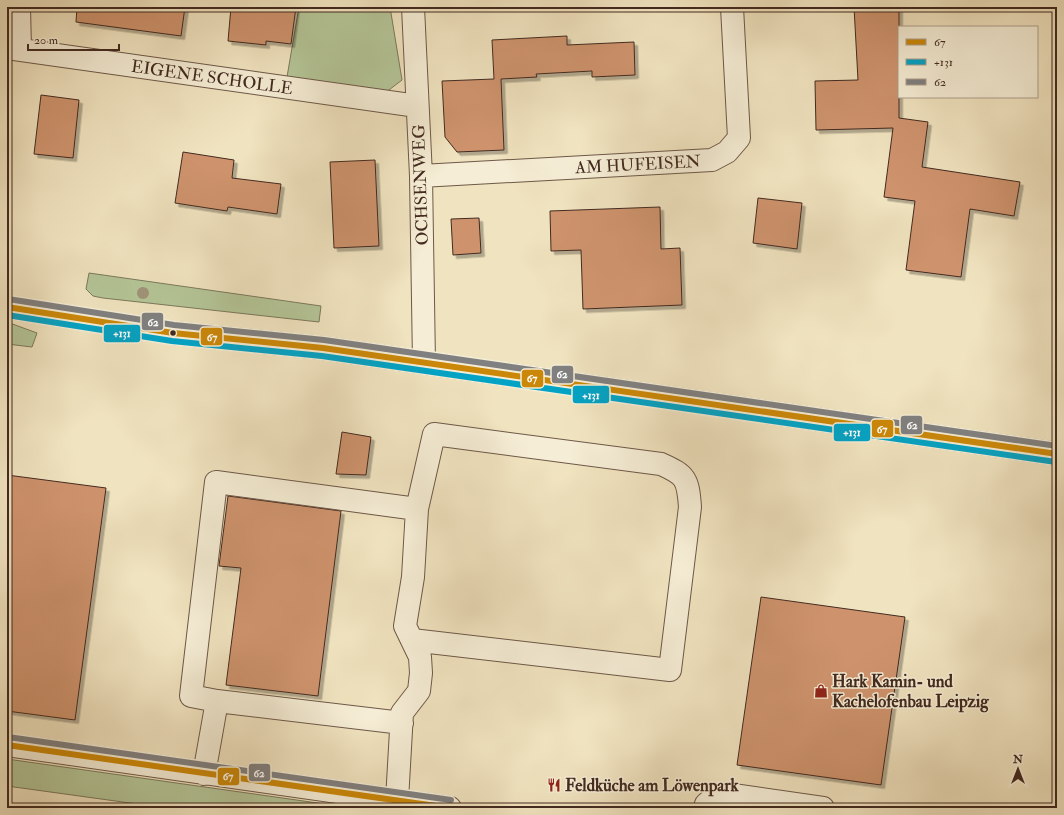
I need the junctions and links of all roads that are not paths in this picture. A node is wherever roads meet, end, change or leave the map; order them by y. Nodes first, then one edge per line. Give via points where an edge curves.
1 (20, 7) edge
2 (413, 7) edge
3 (732, 7) edge
4 (14, 48) edge
5 (417, 106) junction
6 (421, 176) junction
7 (7, 307) edge
8 (424, 362) junction
9 (1057, 454) edge
10 (417, 509) junction
11 (412, 640) junction
12 (217, 701) junction
13 (402, 723) junction
14 (7, 745) edge
15 (204, 774) junction
16 (397, 800) junction
17 (450, 808) edge
18 (705, 808) edge
19 (823, 808) edge

1 - 4 street
2 - 5 street, OCHSENWEG
3 - 6 street, AM HUFEISEN via 739,138 727,152 712,160
4 - 5 street, EIGENE SCHOLLE
5 - 6 street, OCHSENWEG
6 - 8 street, OCHSENWEG
7 - 8 main road via 173,333 323,348
8 - 9 main road
10 - 11 street via 413,577 405,626
10 - 11 street via 434,434 660,464 680,473 689,489 690,507 670,670
10 - 12 street via 216,482 191,696
11 - 13 street via 420,657 419,691 402,714
12 - 13 street
12 - 15 street
13 - 16 street
14 - 15 street
15 - 16 street
16 - 17 street
18 - 19 street via 713,798 733,795

